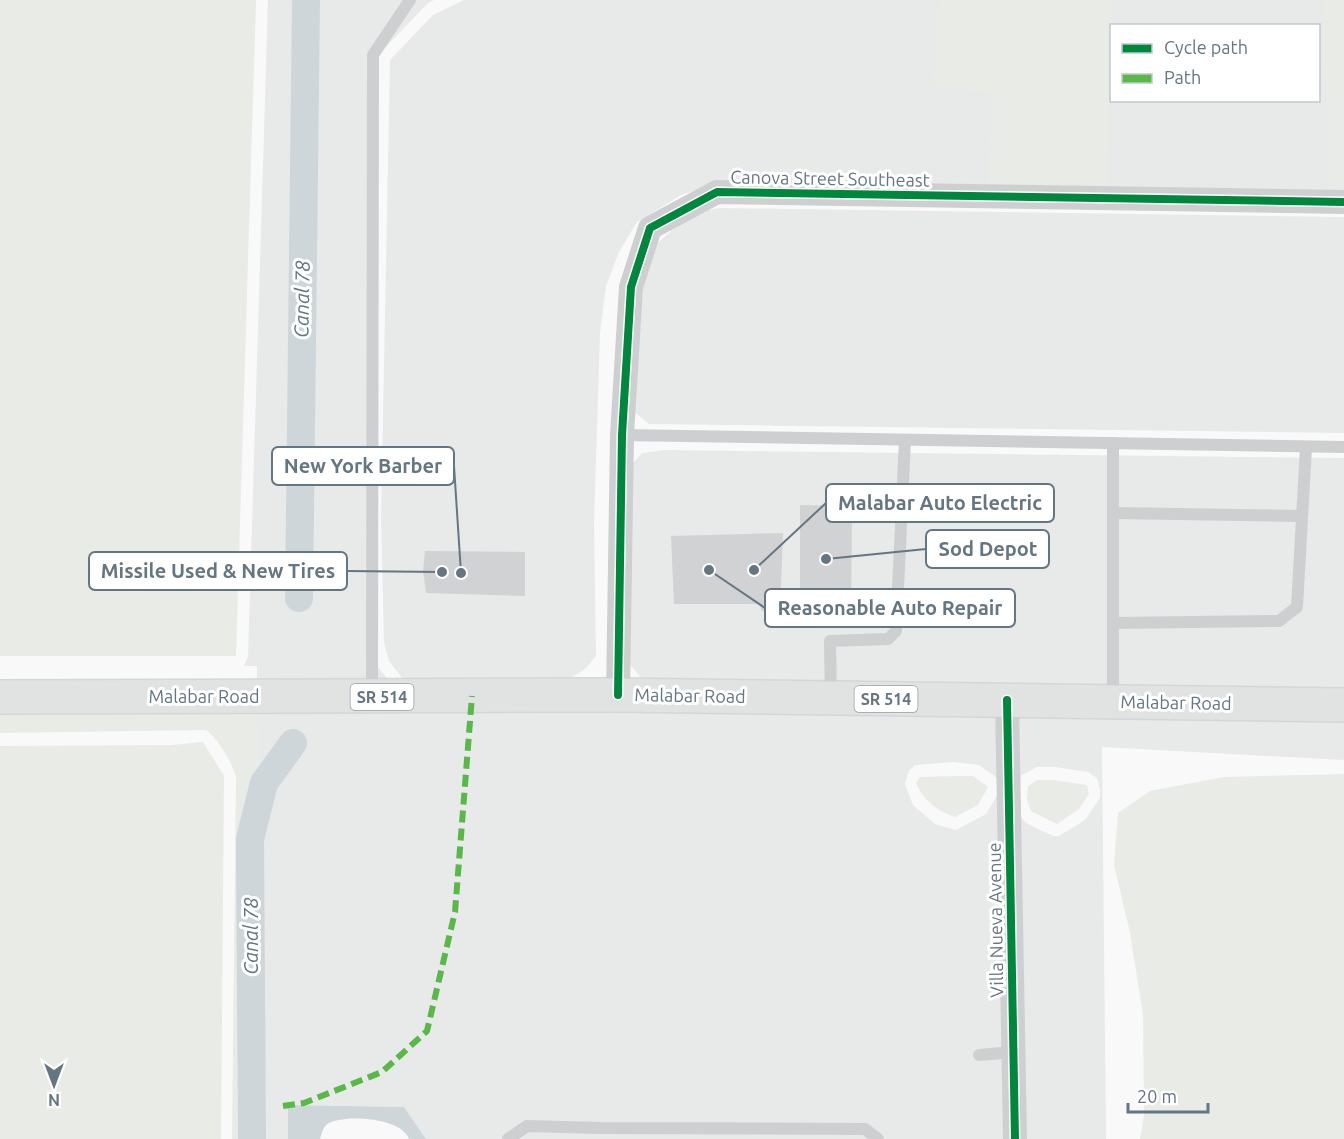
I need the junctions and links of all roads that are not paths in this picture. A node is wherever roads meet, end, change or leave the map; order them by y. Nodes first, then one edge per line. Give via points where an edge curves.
1 (410, 0) edge
2 (1344, 202) edge
3 (622, 435) junction
4 (905, 440) junction
5 (1113, 443) junction
6 (1306, 447) junction
7 (1344, 447) edge
8 (1113, 513) junction
9 (1302, 516) junction
10 (1113, 623) junction
11 (618, 695) junction
12 (0, 697) edge
13 (372, 697) junction
14 (831, 699) junction
15 (1007, 700) junction
16 (1113, 701) junction
17 (1344, 705) edge
18 (1013, 1052) junction
19 (979, 1055) dead end
20 (508, 1139) edge
21 (878, 1139) edge
22 (1015, 1139) edge

1 - 13 lane via 373,55
2 - 3 street, Canova Street Southeast via 717,192 650,228 631,287
3 - 4 lane
3 - 11 street, Canova Street Southeast
4 - 5 lane
4 - 14 lane via 896,631 888,639 830,640
5 - 6 lane
5 - 8 lane
6 - 7 lane
6 - 9 lane
8 - 9 lane
8 - 10 lane
9 - 10 lane via 1297,608 1279,621
10 - 16 lane
11 - 13 main road, Malabar Road / SR 514
11 - 14 main road, Malabar Road / SR 514
12 - 13 main road, Malabar Road / SR 514
14 - 15 main road, Malabar Road / SR 514
15 - 16 main road, Malabar Road / SR 514
15 - 18 street, Villa Nueva Avenue
16 - 17 main road, Malabar Road / SR 514
18 - 19 lane
18 - 22 street, Villa Nueva Avenue
20 - 21 lane via 527,1126 865,1129

